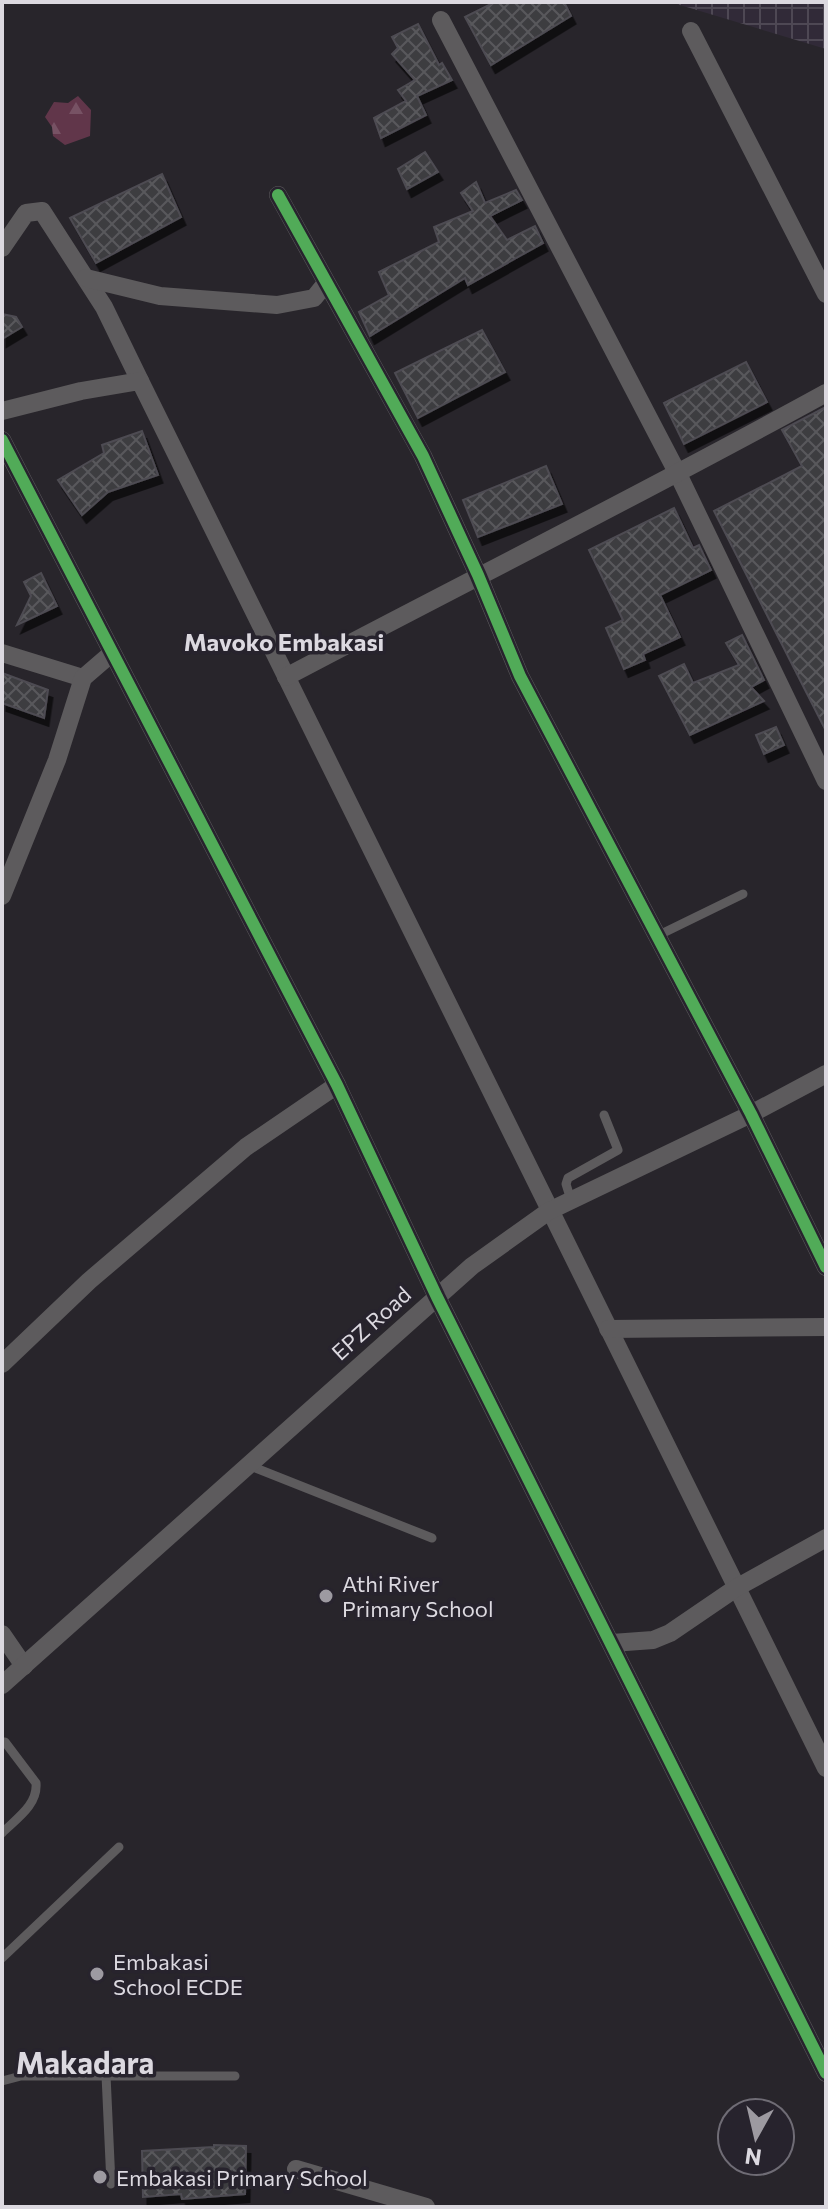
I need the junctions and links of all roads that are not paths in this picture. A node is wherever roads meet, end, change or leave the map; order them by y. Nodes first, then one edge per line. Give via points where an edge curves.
1 (441, 20) dead end
2 (691, 31) dead end
3 (278, 195) dead end
4 (2, 248) edge
5 (86, 278) junction
6 (326, 283) junction
7 (826, 294) edge
8 (140, 381) junction
9 (826, 393) edge
10 (2, 411) edge
11 (2, 440) edge
12 (678, 474) junction
13 (478, 575) junction
14 (2, 653) edge
15 (112, 653) junction
16 (286, 677) junction
17 (83, 678) junction
18 (826, 781) edge
19 (743, 894) dead end
20 (2, 896) edge
21 (657, 936) junction
22 (826, 1074) edge
23 (337, 1085) junction
24 (751, 1114) junction
25 (604, 1115) dead end
26 (571, 1200) junction
27 (549, 1211) junction
28 (826, 1267) edge
29 (437, 1297) junction
30 (826, 1327) edge
31 (608, 1329) junction
32 (2, 1364) edge
33 (248, 1465) junction
34 (432, 1538) dead end
35 (826, 1538) edge
36 (736, 1588) junction
37 (2, 1634) edge
38 (612, 1643) junction
39 (24, 1666) junction
40 (2, 1685) edge
41 (2, 1742) edge
42 (826, 1768) edge
43 (2, 1833) edge
44 (119, 1847) dead end
45 (2, 1958) edge
46 (826, 2073) edge
47 (106, 2075) junction
48 (235, 2076) dead end
49 (2, 2081) edge
50 (296, 2169) dead end
51 (111, 2184) dead end
52 (426, 2207) edge

1 - 12 street
2 - 7 street
3 - 6 street
4 - 5 street via 26,213 42,211
5 - 6 street via 160,296 277,305 314,298
5 - 8 street
6 - 13 street via 423,456
8 - 10 street
8 - 16 street
9 - 12 street
11 - 15 street
12 - 13 street
12 - 18 street
13 - 16 street
13 - 21 street via 520,676
14 - 17 street
15 - 17 street
15 - 23 street
16 - 27 street
17 - 20 street via 57,760
19 - 21 lane
21 - 24 street
22 - 24 street, EPZ Road
23 - 29 street
23 - 32 street via 246,1147 89,1281
24 - 26 street, EPZ Road
24 - 28 street
25 - 26 lane via 618,1150 568,1178
26 - 27 street, EPZ Road
27 - 29 street, EPZ Road
27 - 31 street
29 - 33 street, EPZ Road
29 - 38 street
30 - 31 street
31 - 36 street
33 - 34 lane
33 - 39 street, EPZ Road
35 - 36 street
36 - 38 street via 670,1633 653,1640
36 - 42 street
37 - 39 street
38 - 46 street
39 - 40 street, EPZ Road
41 - 43 lane via 36,1783 36,1791 31,1804
44 - 45 lane
47 - 48 lane
47 - 49 lane
47 - 51 lane
50 - 52 street

